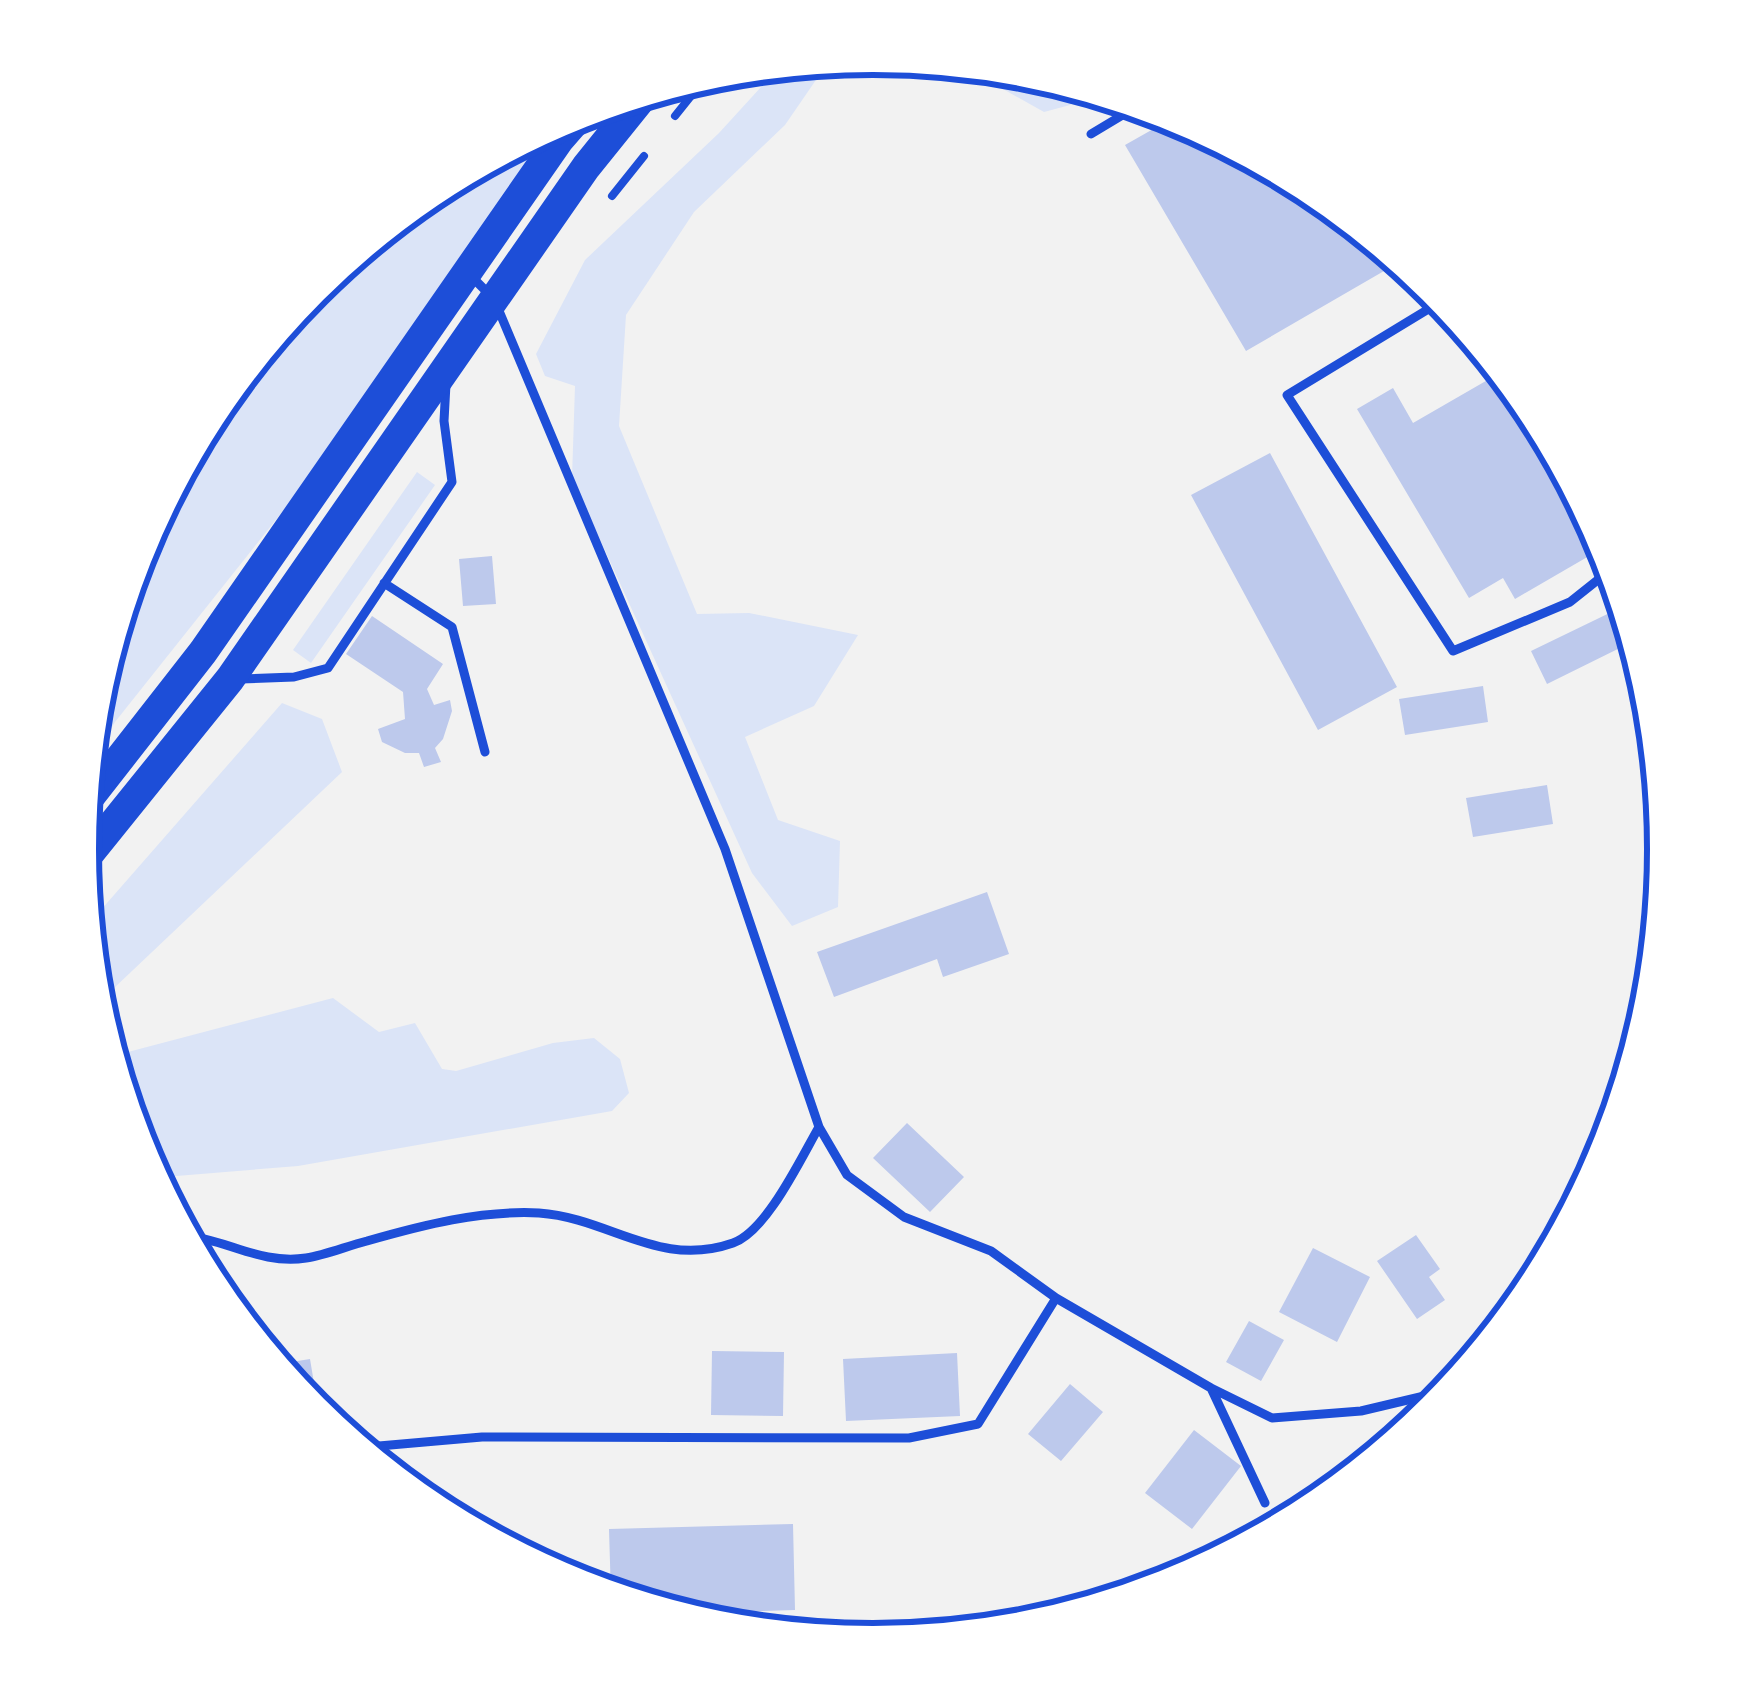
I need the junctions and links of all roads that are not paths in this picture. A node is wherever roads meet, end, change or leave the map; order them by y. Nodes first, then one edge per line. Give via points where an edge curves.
1 (628, 115) edge
2 (1122, 116) edge
3 (1091, 134) dead end
4 (557, 143) edge
5 (467, 272) junction
6 (494, 299) junction
7 (1427, 310) edge
8 (447, 364) junction
9 (1598, 580) edge
10 (384, 584) junction
11 (230, 679) junction
12 (485, 752) dead end
13 (103, 780) edge
14 (99, 842) edge
15 (820, 1127) junction
16 (203, 1237) edge
17 (1056, 1298) junction
18 (1211, 1388) junction
19 (1418, 1398) edge
20 (381, 1446) edge
21 (1265, 1503) dead end

1 - 6 highway
2 - 3 lane
4 - 5 highway
5 - 6 lane
5 - 13 highway via 203,652
6 - 8 highway
6 - 15 lane via 725,850
7 - 9 lane via 1287,395 1454,651 1570,602
8 - 10 lane via 452,482
8 - 11 highway
10 - 11 lane via 328,668
10 - 12 lane via 452,627
11 - 14 highway
15 - 16 lane via 764,1218 738,1242 689,1253 539,1213 465,1218 307,1258 266,1260
15 - 17 lane via 848,1175 904,1217 991,1251
17 - 18 lane
17 - 20 lane via 978,1424 909,1438 482,1437
18 - 19 lane via 1272,1418 1361,1412
18 - 21 lane

